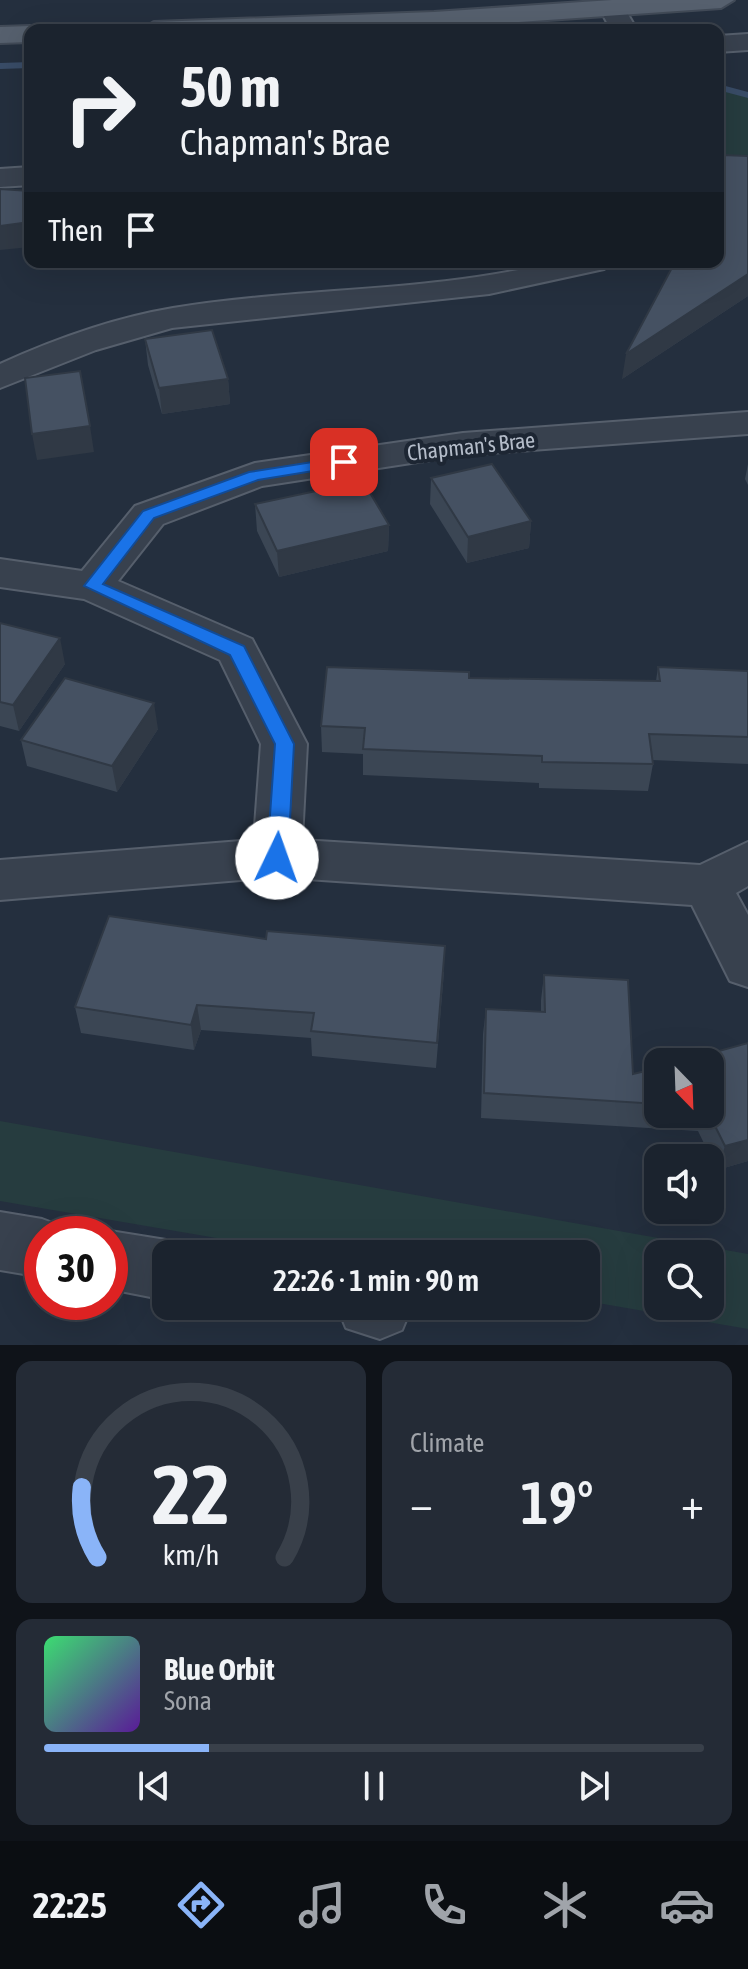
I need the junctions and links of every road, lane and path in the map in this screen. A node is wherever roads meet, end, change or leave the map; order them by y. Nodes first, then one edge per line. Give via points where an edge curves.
1 (721, 0) edge
2 (619, 20) edge
3 (322, 24) edge
4 (24, 34) edge
5 (0, 35) edge
6 (748, 42) edge
7 (724, 44) edge
8 (24, 176) edge
9 (0, 178) edge
10 (573, 268) edge
11 (0, 377) edge
12 (748, 423) edge
13 (0, 573) edge
14 (92, 586) junction
15 (277, 858) junction
16 (727, 874) edge
17 (0, 880) edge
18 (748, 965) edge
19 (0, 1241) edge
20 (24, 1245) edge
21 (128, 1263) edge
22 (152, 1268) edge

1 - 2 main road
2 - 3 main road
4 - 5 main road
6 - 7 street
8 - 9 street
10 - 11 street via 532,280 170,319 61,349
12 - 14 street, Chapman's Brae via 463,444 255,475 149,515
13 - 14 street
14 - 15 street via 237,650 284,744
15 - 16 street
15 - 17 street
16 - 18 street
19 - 20 street
21 - 22 street

